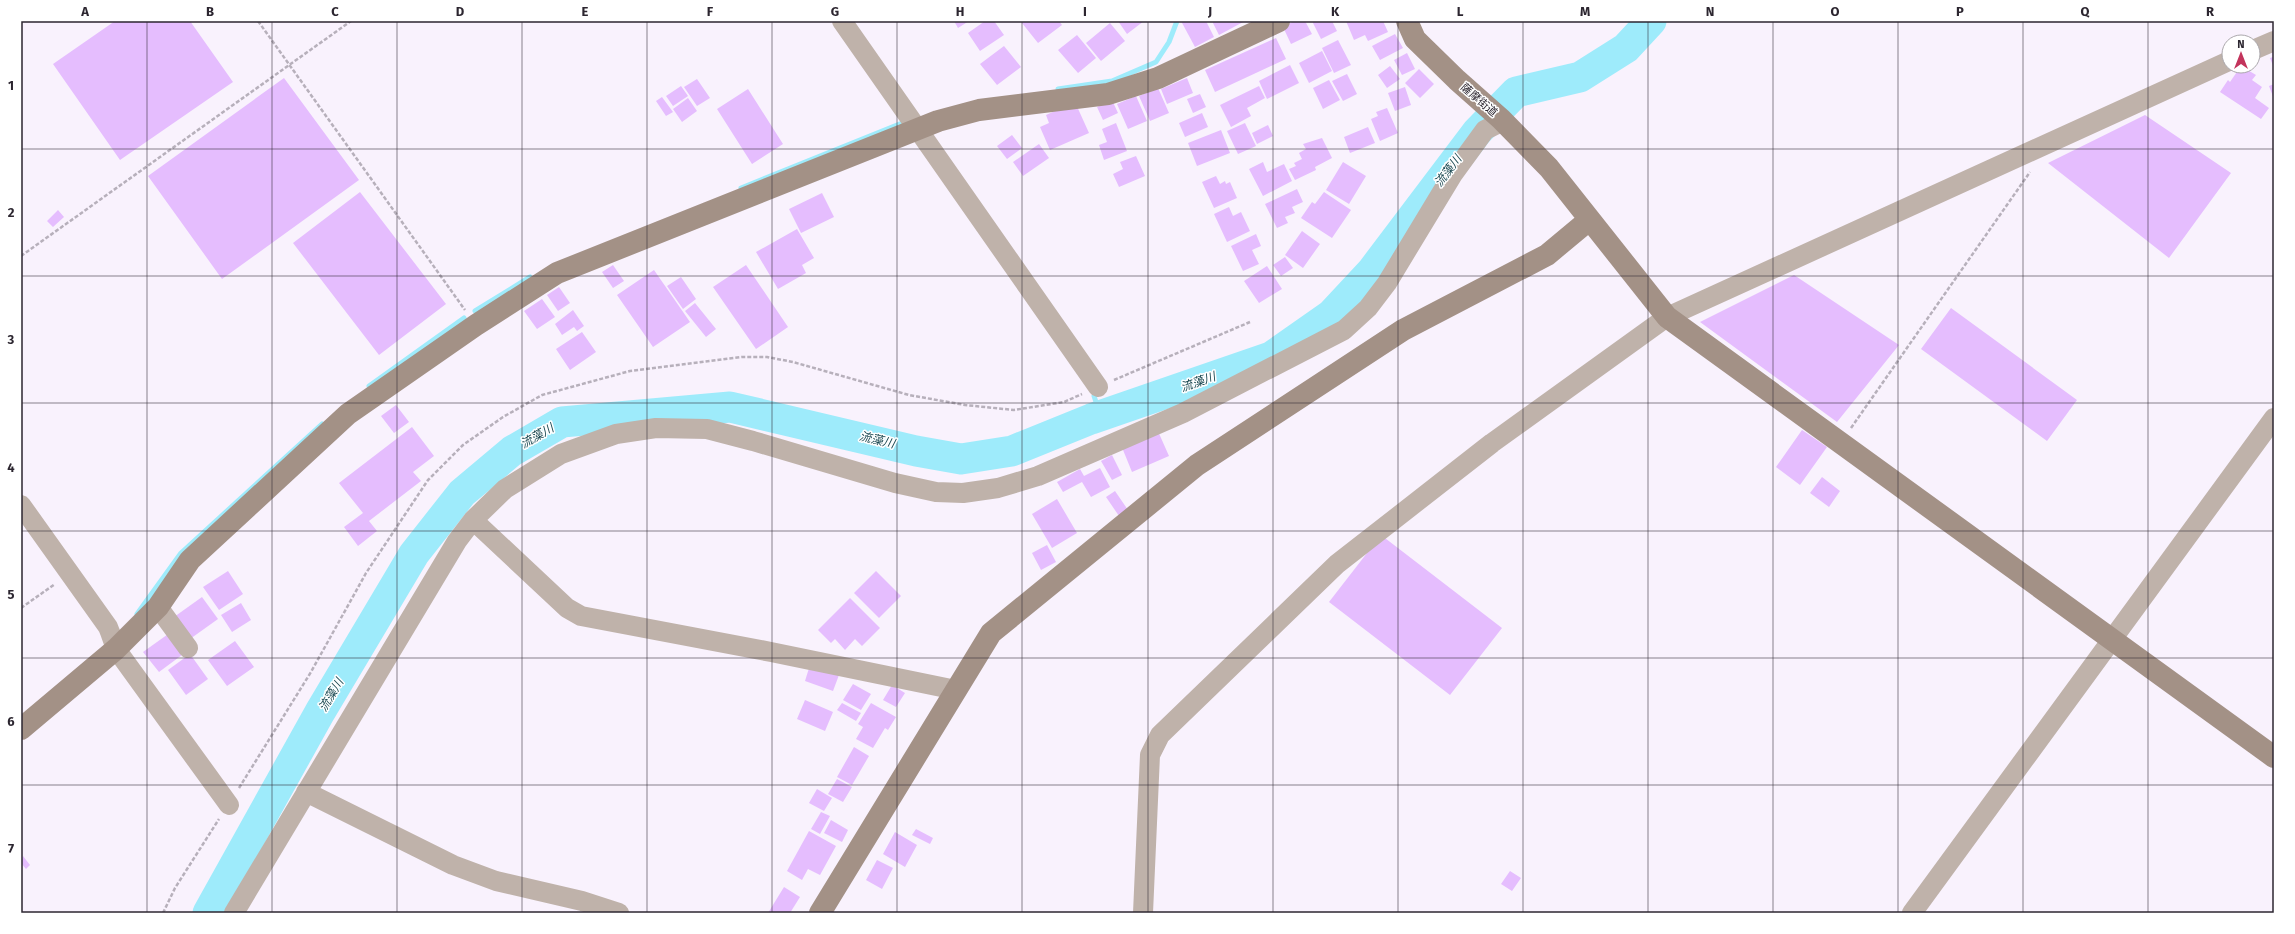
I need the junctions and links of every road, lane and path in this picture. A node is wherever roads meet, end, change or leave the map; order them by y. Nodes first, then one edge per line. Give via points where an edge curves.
1 (258, 21) edge
2 (351, 21) edge
3 (842, 21) edge
4 (1279, 21) edge
5 (1407, 21) edge
6 (2274, 41) edge
7 (2261, 47) edge
8 (288, 64) junction
9 (2221, 65) edge
10 (1502, 120) junction
11 (912, 121) junction
12 (2033, 168) dead end
13 (1588, 220) junction
14 (21, 256) edge
15 (1667, 317) junction
16 (1250, 322) dead end
17 (476, 325) junction
18 (1098, 387) junction
19 (2274, 418) edge
20 (1840, 443) junction
21 (21, 504) edge
22 (473, 520) junction
23 (70, 574) junction
24 (158, 607) junction
25 (21, 608) edge
26 (113, 640) junction
27 (2112, 640) junction
28 (188, 648) dead end
29 (956, 690) junction
30 (21, 729) edge
31 (2274, 757) edge
32 (306, 792) junction
33 (229, 805) junction
34 (163, 913) edge
35 (234, 913) edge
36 (619, 913) edge
37 (820, 913) edge
38 (1143, 913) edge
39 (1912, 913) edge

1 - 8 path
2 - 8 path
3 - 11 street
4 - 11 street via 1158,78 1108,94 979,110 938,121
5 - 10 street, 薩摩街道 via 1415,39
6 - 7 street
8 - 14 path
8 - 17 path
9 - 15 street
10 - 13 street, 薩摩街道 via 1549,168
10 - 22 street via 1485,130 1453,174 1387,283 1368,308 1344,330 1183,413 1038,476 998,488 963,493 936,492 895,483 707,429 656,428 616,434 561,454 505,489
11 - 17 street via 557,273
11 - 18 street
12 - 20 path
13 - 15 street, 薩摩街道
13 - 29 street via 1547,255 1403,330 1197,465 986,641
15 - 20 street, 薩摩街道
15 - 38 street via 1492,443 1337,564 1160,735 1150,755
16 - 18 path
17 - 24 street via 348,414 190,560
18 - 33 path via 1064,402 1014,410 909,395 794,362 767,357 630,371 542,395 503,417 463,445 428,480 366,573 310,672
19 - 27 street
20 - 27 street, 薩摩街道
21 - 23 street
22 - 29 street via 567,608 581,616
22 - 32 street via 456,541
23 - 25 path
23 - 26 street
24 - 26 street
24 - 28 street
26 - 30 street
26 - 33 street
27 - 31 street, 薩摩街道
27 - 39 street
29 - 37 street
32 - 35 street
32 - 36 street via 453,865 496,881 582,901
33 - 34 path via 175,888

